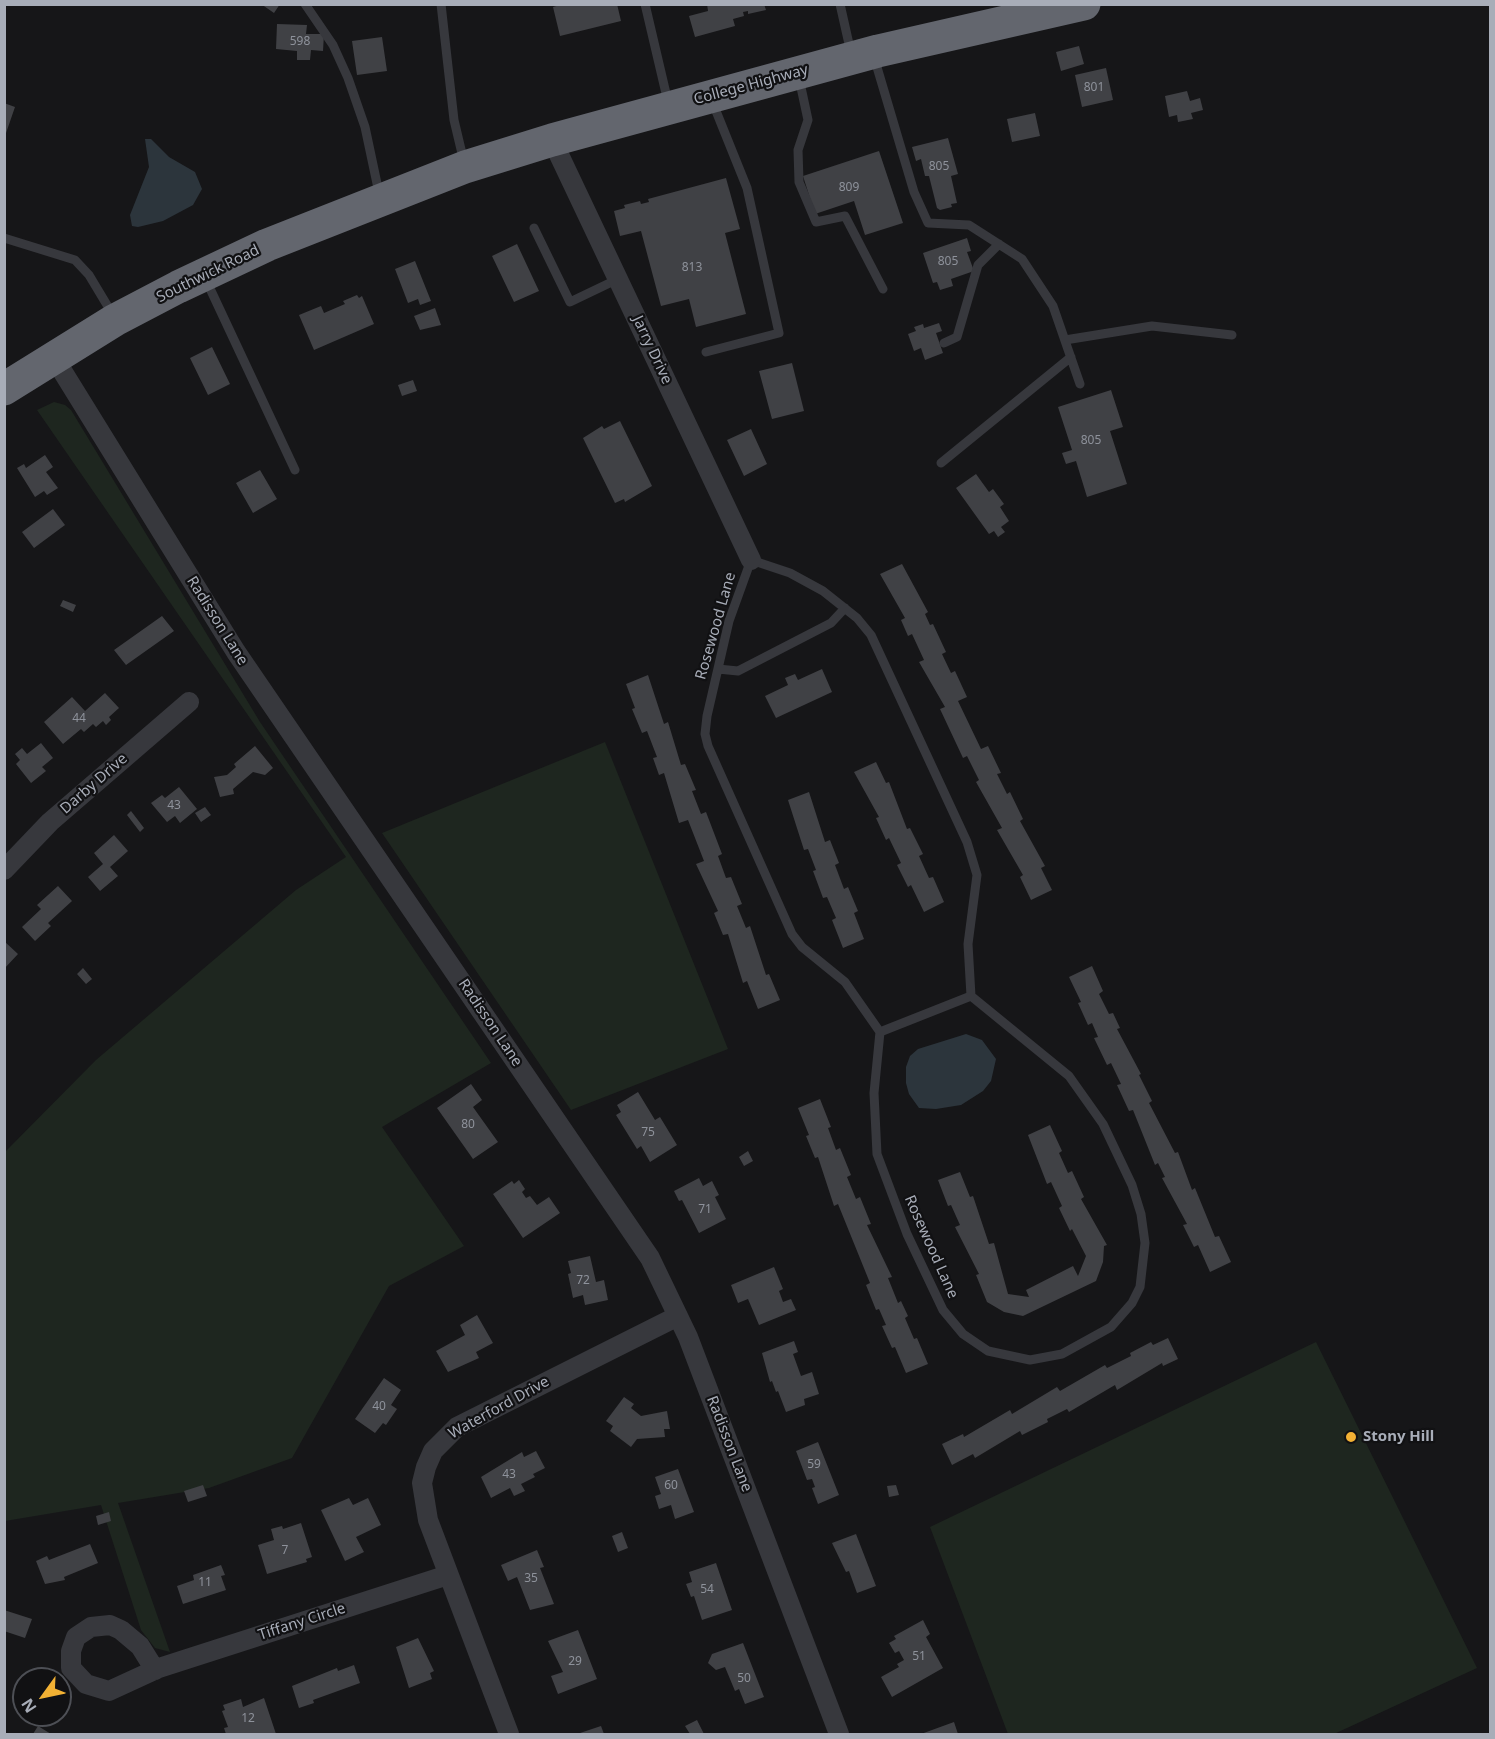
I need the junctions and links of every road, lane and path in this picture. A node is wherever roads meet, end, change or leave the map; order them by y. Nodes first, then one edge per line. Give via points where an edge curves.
1 (305, 4) edge
2 (441, 4) edge
3 (645, 4) edge
4 (840, 4) edge
5 (1084, 4) edge
6 (862, 56) junction
7 (798, 73) junction
8 (710, 96) junction
9 (670, 107) junction
10 (552, 140) junction
11 (465, 167) junction
12 (423, 183) joint
13 (380, 199) junction
14 (534, 228) dead end
15 (4, 237) edge
16 (999, 244) junction
17 (204, 275) junction
18 (618, 279) junction
19 (883, 289) dead end
20 (115, 320) junction
21 (1232, 335) dead end
22 (1065, 340) junction
23 (944, 343) dead end
24 (706, 352) dead end
25 (53, 357) junction
26 (1071, 357) junction
27 (1080, 384) dead end
28 (4, 389) edge
29 (941, 463) dead end
30 (295, 470) dead end
31 (751, 560) junction
32 (846, 608) junction
33 (718, 669) junction
34 (189, 702) dead end
35 (4, 870) edge
36 (972, 996) junction
37 (880, 1032) junction
38 (678, 1316) junction
39 (448, 1575) junction
40 (155, 1670) dead end
41 (509, 1734) edge
42 (839, 1734) edge

1 - 13 lane via 333,45 355,95 374,160
2 - 11 lane via 454,120
3 - 9 lane
4 - 6 lane
5 - 6 highway, College Highway
6 - 7 highway, College Highway
6 - 16 lane via 928,223 969,225
7 - 8 highway, College Highway
7 - 19 lane via 808,120 798,150 799,182 816,222 845,216
8 - 9 highway, College Highway
8 - 24 lane via 747,188 779,333
9 - 10 highway, College Highway
10 - 11 highway, College Highway
10 - 18 street, Jarry Drive
11 - 12 highway, College Highway
12 - 13 highway, Southwick Road
13 - 17 highway, Southwick Road
14 - 18 lane via 570,302
15 - 20 lane via 79,262
16 - 22 lane via 1022,259 1053,306
16 - 23 lane via 978,265 957,338
17 - 20 highway, Southwick Road
17 - 30 lane
18 - 31 street, Jarry Drive
20 - 25 highway, Southwick Road
21 - 22 lane via 1152,326
22 - 26 lane
25 - 28 highway, Southwick Road
25 - 38 street, Radisson Lane via 236,652 640,1242
26 - 27 lane
26 - 29 lane
31 - 32 lane, Rosewood Lane via 808,582
31 - 33 lane, Rosewood Lane via 729,621
32 - 33 lane via 831,624 738,671
32 - 36 lane, Rosewood Lane via 871,635 967,842 977,875 968,944
33 - 37 lane, Rosewood Lane via 707,716 708,746 783,918 802,947 858,997
34 - 35 street, Darby Drive via 50,822
36 - 37 lane
36 - 37 lane, Rosewood Lane via 1055,1064 1081,1091 1123,1164 1141,1214 1145,1259 1140,1287 1132,1303 1111,1327 1062,1354 1030,1360 988,1351 963,1334 938,1301 877,1154 874,1094
38 - 39 street, Waterford Drive via 473,1418 443,1438 433,1451 422,1483 428,1520
38 - 42 street, Radisson Lane
39 - 40 street, Tiffany Circle
39 - 41 street, Waterford Drive

